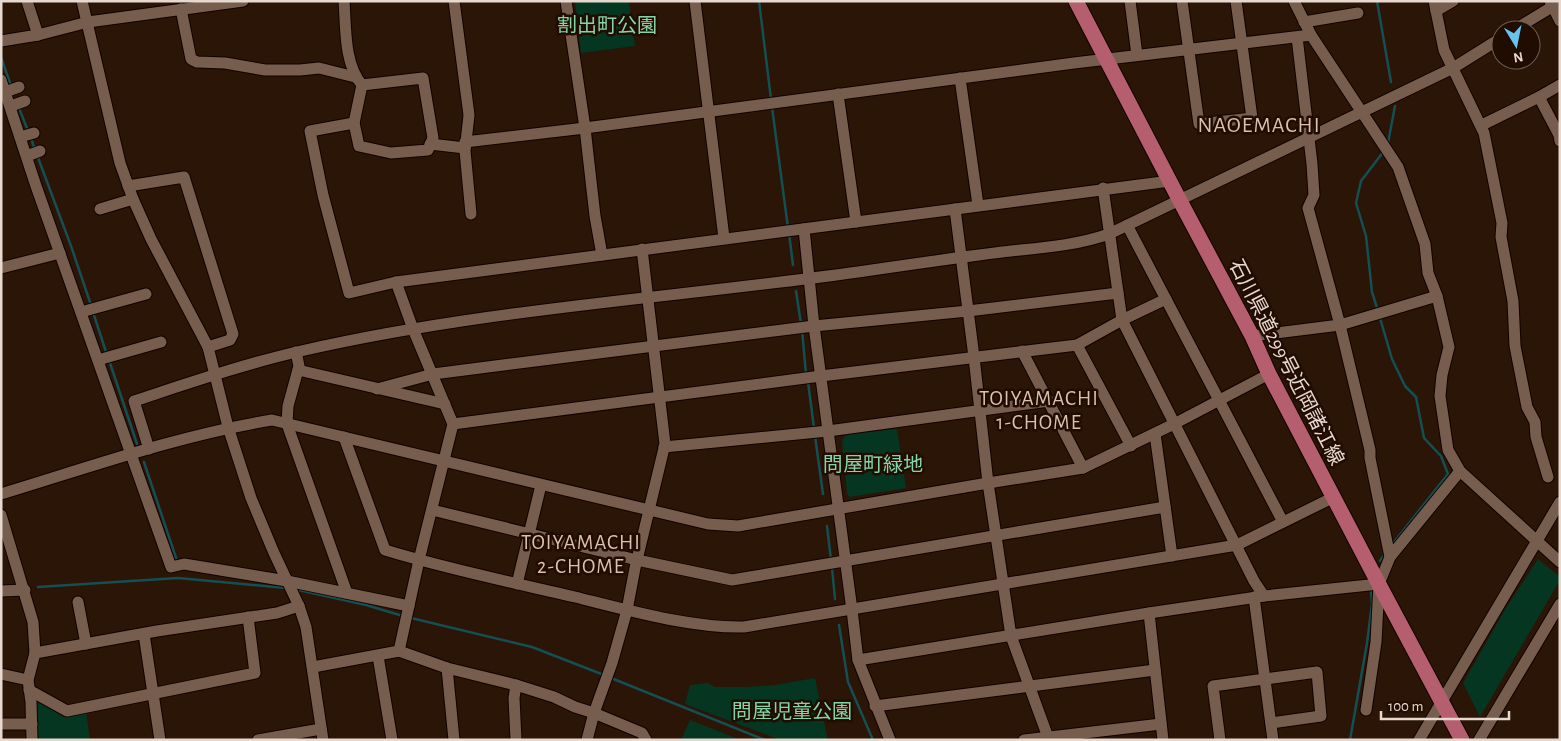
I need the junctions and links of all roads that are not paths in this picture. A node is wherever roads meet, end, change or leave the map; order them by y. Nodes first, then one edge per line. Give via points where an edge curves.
1 (27, 1) edge
2 (82, 1) edge
3 (243, 1) edge
4 (344, 1) edge
5 (454, 1) edge
6 (566, 1) edge
7 (695, 1) edge
8 (1076, 1) edge
9 (1130, 1) edge
10 (1182, 1) edge
11 (1236, 1) edge
12 (1294, 1) edge
13 (1453, 1) edge
14 (1554, 3) edge
15 (1435, 6) edge
16 (181, 9) junction
17 (1358, 13) dead end
18 (1529, 20) edge
19 (1560, 21) edge
20 (88, 22) junction
21 (1304, 22) junction
22 (38, 35) junction
23 (1311, 35) junction
24 (1297, 37) junction
25 (1, 41) edge
26 (1242, 43) junction
27 (1491, 44) edge
28 (1189, 50) junction
29 (1138, 55) junction
30 (1107, 59) junction
31 (1453, 68) junction
32 (960, 78) junction
33 (1, 80) edge
34 (359, 81) junction
35 (1560, 85) edge
36 (838, 94) junction
37 (1539, 97) junction
38 (25, 101) dead end
39 (12, 105) junction
40 (708, 111) junction
41 (1361, 112) junction
42 (354, 123) junction
43 (1482, 125) junction
44 (585, 128) junction
45 (1310, 137) junction
46 (1560, 141) edge
47 (430, 144) junction
48 (465, 145) junction
49 (1170, 181) junction
50 (128, 186) junction
51 (1103, 188) junction
52 (1179, 199) junction
53 (133, 200) junction
54 (978, 205) junction
55 (100, 209) dead end
56 (955, 209) junction
57 (471, 214) dead end
58 (856, 222) junction
59 (1127, 225) junction
60 (794, 230) junction
61 (1109, 234) junction
62 (724, 238) junction
63 (642, 249) junction
64 (60, 252) junction
65 (602, 255) junction
66 (960, 257) junction
67 (1, 268) edge
68 (809, 279) junction
69 (396, 282) junction
70 (1118, 293) junction
71 (146, 294) dead end
72 (1437, 296) junction
73 (647, 298) junction
74 (1166, 299) junction
75 (88, 310) junction
76 (968, 311) junction
77 (1122, 320) junction
78 (1340, 325) junction
79 (810, 327) junction
80 (413, 328) junction
81 (1252, 336) junction
82 (161, 342) dead end
83 (1077, 345) junction
84 (654, 346) junction
85 (208, 347) junction
86 (1022, 351) junction
87 (296, 352) junction
88 (974, 357) junction
89 (104, 358) junction
90 (298, 370) junction
91 (215, 374) junction
92 (434, 374) junction
93 (1269, 374) junction
94 (812, 377) junction
95 (377, 389) junction
96 (660, 398) junction
97 (1219, 400) junction
98 (1048, 401) junction
99 (445, 404) junction
100 (980, 411) junction
101 (287, 424) junction
102 (453, 424) junction
103 (1174, 424) junction
104 (228, 427) junction
105 (819, 432) junction
106 (1155, 434) junction
107 (344, 437) junction
108 (1131, 446) junction
109 (664, 447) junction
110 (149, 449) junction
111 (132, 454) junction
112 (444, 461) junction
113 (1083, 468) junction
114 (1460, 471) junction
115 (1548, 477) dead end
116 (988, 483) junction
117 (541, 484) junction
118 (1, 494) edge
119 (1334, 497) junction
120 (1560, 502) edge
121 (1165, 506) junction
122 (838, 509) junction
123 (432, 510) junction
124 (650, 510) junction
125 (1, 515) edge
126 (1284, 522) junction
127 (529, 533) junction
128 (996, 535) junction
129 (1537, 541) junction
130 (1237, 545) junction
131 (1390, 555) junction
132 (1172, 556) junction
133 (419, 560) junction
134 (637, 560) junction
135 (845, 560) junction
136 (1560, 562) edge
137 (288, 582) junction
138 (516, 584) junction
139 (1379, 584) junction
140 (1003, 585) junction
141 (24, 590) junction
142 (1, 591) edge
143 (347, 593) junction
144 (1259, 597) junction
145 (78, 602) dead end
146 (1560, 604) edge
147 (299, 606) junction
148 (627, 610) junction
149 (852, 610) junction
150 (407, 613) junction
151 (1149, 613) junction
152 (248, 616) junction
153 (144, 634) junction
154 (1011, 636) junction
155 (86, 644) junction
156 (399, 651) junction
157 (35, 653) junction
158 (378, 656) junction
159 (858, 660) junction
160 (313, 667) junction
161 (447, 668) junction
162 (1155, 670) junction
163 (1, 674) edge
164 (1265, 679) junction
165 (28, 685) junction
166 (516, 685) junction
167 (1028, 685) junction
168 (153, 694) junction
169 (1442, 700) junction
170 (875, 706) junction
171 (1366, 710) dead end
172 (594, 713) junction
173 (1271, 722) junction
174 (1, 724) edge
175 (32, 724) junction
176 (1161, 724) junction
177 (322, 735) edge
178 (1049, 738) edge
179 (272, 739) edge
180 (32, 740) edge
181 (160, 740) edge
182 (258, 740) edge
183 (392, 740) edge
184 (454, 740) edge
185 (516, 740) edge
186 (587, 740) edge
187 (646, 740) edge
188 (890, 740) edge
189 (1024, 740) edge
190 (1163, 740) edge
191 (1220, 740) edge
192 (1273, 740) edge
193 (1419, 740) edge
194 (1462, 740) edge
195 (1479, 740) edge

1 - 22 street
2 - 20 street
3 - 16 street
4 - 34 street via 347,45
5 - 48 street via 469,115
6 - 44 street
7 - 40 street
8 - 30 main road, 石川県道299号近岡諸江線
9 - 29 street
10 - 28 street
11 - 26 street
12 - 21 street
13 - 15 street
14 - 18 street
14 - 19 street
15 - 31 street via 1444,50
16 - 20 street
16 - 34 street via 192,59 197,62 265,70 319,68
17 - 21 street
20 - 22 street
20 - 50 street
21 - 23 street
22 - 25 street
23 - 24 street
23 - 41 street
24 - 26 street
24 - 45 street
26 - 28 street
26 - 28 street via 1252,118 1199,124
27 - 31 street
28 - 29 street
29 - 30 street
30 - 32 street
30 - 49 main road, 石川県道299号近岡諸江線
31 - 41 street
31 - 43 street
32 - 36 street
32 - 54 street
33 - 39 street via 11,90
34 - 42 street
34 - 47 street via 423,78 433,138
35 - 37 street
36 - 40 street
36 - 58 street
37 - 43 street
37 - 46 street
38 - 39 street
39 - 64 street via 26,135 36,186
40 - 44 street
40 - 62 street
41 - 45 street
41 - 72 street via 1398,167 1425,244 1428,273
42 - 47 street via 359,146 391,153 428,150
42 - 69 street via 310,131 323,195 349,293
43 - 115 street via 1502,224 1501,237 1513,301 1515,346 1527,407 1535,422
44 - 48 street
44 - 65 street
45 - 52 street
45 - 78 street via 1314,195 1308,208
47 - 48 street
48 - 57 street
49 - 51 street
49 - 52 main road, 石川県道299号近岡諸江線
50 - 53 street
50 - 85 street via 184,177 233,334 230,340
51 - 54 street
51 - 61 street
52 - 59 street
52 - 81 main road, 石川県道299号近岡諸江線
53 - 55 street
53 - 85 street
54 - 56 street
56 - 58 street
56 - 66 street
58 - 60 street
59 - 61 street
59 - 74 street
60 - 62 street
60 - 68 street
61 - 66 street via 1088,242
61 - 70 street
62 - 63 street
63 - 65 street
63 - 73 street
64 - 67 street
64 - 75 street
65 - 69 street
66 - 68 street
66 - 76 street
68 - 73 street
68 - 79 street
69 - 80 street
70 - 76 street
70 - 77 street
71 - 75 street
72 - 78 street
72 - 114 street via 1449,347 1440,396 1448,450
73 - 80 street
73 - 84 street
74 - 77 street
74 - 97 street
75 - 89 street
76 - 79 street
76 - 88 street
77 - 83 street
77 - 103 street
78 - 81 street
78 - 131 street via 1370,450
79 - 84 street
79 - 94 street
80 - 87 street
80 - 92 street
81 - 93 main road, 石川県道299号近岡諸江線
82 - 89 street
83 - 86 street
83 - 108 street
84 - 92 street
84 - 96 street
85 - 91 street
86 - 88 street
86 - 98 street
87 - 90 street
87 - 91 street
88 - 94 street
88 - 100 street
89 - 111 street
90 - 95 street
90 - 101 street via 288,406
91 - 104 street
91 - 110 street via 134,401
92 - 95 street
92 - 99 street
93 - 97 street
93 - 119 main road, 石川県道299号近岡諸江線
94 - 96 street
94 - 105 street
95 - 99 street
96 - 102 street
96 - 109 street
97 - 103 street
97 - 126 street
98 - 100 street
98 - 113 street
99 - 102 street
100 - 105 street
100 - 116 street
101 - 104 street via 272,420
101 - 107 street
101 - 143 street
102 - 112 street
103 - 106 street
103 - 130 street
104 - 110 street
104 - 137 street via 251,498
105 - 109 street
105 - 122 street
106 - 108 street
106 - 121 street
107 - 112 street
107 - 133 street via 385,550
108 - 113 street
109 - 124 street
110 - 111 street
111 - 118 street
111 - 137 street via 171,566 184,564
112 - 117 street
112 - 123 street
113 - 116 street
114 - 129 street
114 - 131 street
116 - 122 street
116 - 128 street
117 - 124 street
117 - 127 street
119 - 126 street
119 - 139 main road, 石川県道299号近岡諸江線
120 - 129 street
121 - 128 street
121 - 132 street
122 - 124 street via 738,526 708,524
122 - 135 street
123 - 127 street
123 - 133 street
124 - 134 street
125 - 141 street
126 - 130 street
127 - 134 street
127 - 138 street
128 - 135 street
128 - 140 street
129 - 136 street
129 - 169 street
130 - 132 street
130 - 144 street
131 - 139 street
132 - 140 street
133 - 138 street
133 - 150 street
134 - 135 street via 732,580
134 - 148 street
135 - 149 street
137 - 143 street
137 - 147 street
138 - 148 street
139 - 144 street
139 - 169 main road, 石川県道299号近岡諸江線
139 - 171 street via 1376,642
140 - 149 street
140 - 154 street
141 - 142 street
141 - 157 street via 33,622
143 - 150 street
144 - 151 street
144 - 164 street
145 - 155 street
146 - 195 street
147 - 152 street via 277,613
147 - 160 street
148 - 149 street via 718,628 744,628
148 - 172 street
149 - 159 street
150 - 156 street
151 - 154 street
151 - 162 street
152 - 153 street
152 - 168 street via 256,673
153 - 155 street
153 - 168 street
154 - 159 street
154 - 167 street
155 - 157 street
156 - 158 street
156 - 161 street
157 - 165 street
158 - 160 street
158 - 183 street
159 - 170 street
160 - 177 street
161 - 166 street
161 - 184 street
162 - 167 street
162 - 176 street
163 - 165 street
164 - 173 street
164 - 173 street via 1317,672 1321,716
164 - 191 street via 1213,686
165 - 168 street via 67,711
165 - 175 street
166 - 172 street
166 - 185 street
167 - 170 street
167 - 178 street
168 - 181 street
169 - 193 street
169 - 194 main road, 石川県道299号近岡諸江線
170 - 188 street
172 - 186 street
172 - 187 street via 642,733
173 - 192 street
174 - 175 street
175 - 180 street
176 - 178 street
176 - 190 street
177 - 179 street
178 - 189 street
179 - 182 street

